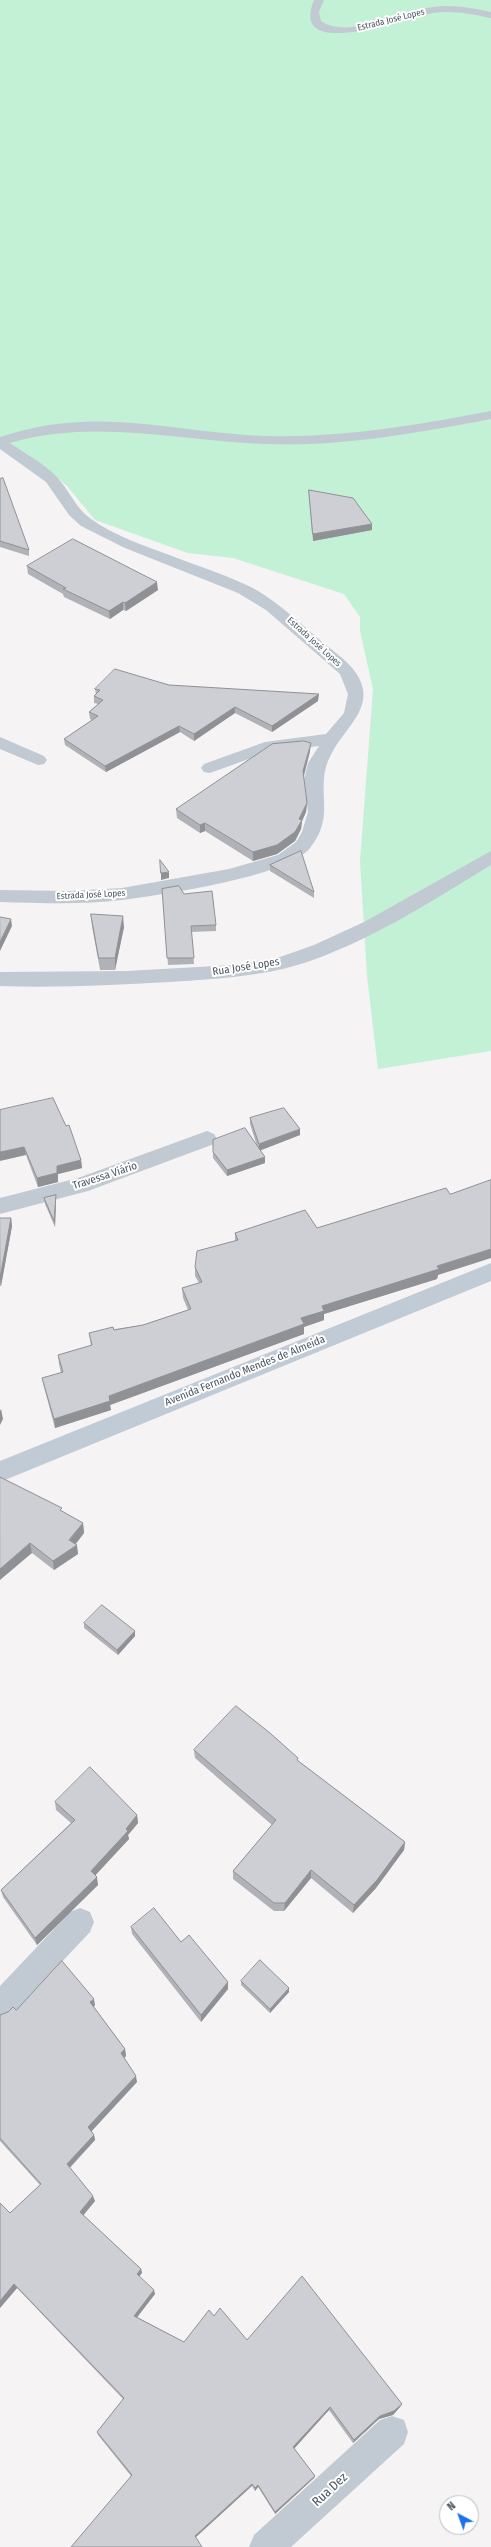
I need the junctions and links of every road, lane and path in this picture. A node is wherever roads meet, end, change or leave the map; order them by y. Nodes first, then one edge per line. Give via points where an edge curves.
1 (319, 0) edge
2 (491, 15) edge
3 (491, 415) edge
4 (0, 442) edge
5 (331, 739) junction
6 (0, 742) edge
7 (38, 760) dead end
8 (210, 768) dead end
9 (491, 857) edge
10 (0, 896) edge
11 (0, 979) edge
12 (207, 1139) dead end
13 (0, 1206) edge
14 (489, 1275) edge
15 (0, 1472) edge
16 (80, 1922) dead end
17 (0, 2006) edge
18 (392, 2432) dead end
19 (266, 2547) edge

1 - 2 street, Estrada José Lopes via 314,12 316,22 324,28 333,30 357,29 434,10 460,10
3 - 4 street, Estrada José Lopes via 414,428 300,440 243,440 96,426 46,428
4 - 5 street, Estrada José Lopes via 51,479 74,512 86,522 130,545 244,590 272,607 323,650 346,672 353,682 356,694 352,714
5 - 8 street via 265,747
5 - 10 street, Estrada José Lopes via 321,755 313,780 317,812 311,833 302,846 284,858 260,868 229,875 122,894 69,897
6 - 7 street
9 - 11 street, Rua José Lopes via 343,939 295,959 267,966 224,972 59,981
12 - 13 street, Travessa Viário via 81,1185
14 - 15 street, Avenida Fernando Mendes de Almeida
16 - 17 street
18 - 19 street, Rua Dez

